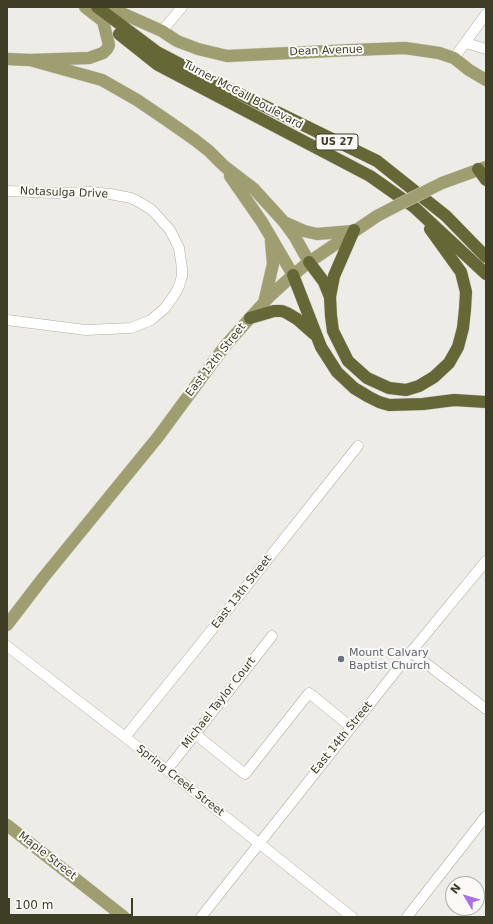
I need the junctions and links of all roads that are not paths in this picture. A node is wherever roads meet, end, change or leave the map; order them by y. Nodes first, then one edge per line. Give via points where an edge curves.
1 (85, 7) edge
2 (97, 7) edge
3 (108, 7) edge
4 (182, 7) edge
5 (486, 14) edge
6 (103, 21) junction
7 (162, 31) junction
8 (466, 43) junction
9 (486, 49) edge
10 (454, 58) junction
11 (7, 59) edge
12 (30, 60) junction
13 (486, 80) edge
14 (224, 166) junction
15 (482, 168) edge
16 (486, 180) edge
17 (7, 191) edge
18 (414, 207) junction
19 (284, 222) junction
20 (354, 230) junction
21 (271, 238) junction
22 (486, 257) edge
23 (309, 262) junction
24 (486, 274) edge
25 (293, 275) junction
26 (330, 297) junction
27 (264, 303) junction
28 (250, 318) junction
29 (7, 320) edge
30 (316, 336) junction
31 (486, 402) edge
32 (358, 446) dead end
33 (486, 561) edge
34 (7, 625) edge
35 (272, 636) dead end
36 (7, 646) edge
37 (411, 652) junction
38 (486, 709) edge
39 (351, 727) junction
40 (195, 734) junction
41 (125, 737) junction
42 (166, 770) junction
43 (486, 816) edge
44 (7, 825) edge
45 (259, 843) junction
46 (120, 916) edge
47 (201, 917) edge
48 (352, 917) edge
49 (406, 917) edge

1 - 6 main road, Turner McCall Boulevard / US 27
2 - 22 highway, Turner McCall Boulevard / US 27 via 157,52 377,162 446,216
3 - 7 main road, Dean Avenue
4 - 7 street
5 - 8 street
6 - 12 main road via 109,45 103,53 89,58
6 - 18 highway, Turner McCall Boulevard / US 27 via 158,65 370,176
7 - 10 main road, Dean Avenue via 177,41 227,56 405,48
8 - 9 street
8 - 10 street
10 - 13 main road, Dean Avenue
11 - 12 main road
12 - 14 main road via 102,80 137,100 195,140
14 - 19 main road via 254,190
14 - 21 main road
15 - 16 highway
15 - 20 main road, East 12th Street, bridge via 442,183
17 - 29 street, Notasulga Drive via 90,192 131,198 152,210 170,230 179,248 182,268 179,286 164,308 151,320 131,328 86,330
18 - 24 highway, Turner McCall Boulevard / US 27
18 - 26 highway via 461,272 466,292 463,328 458,347 449,362 434,377 406,390 389,388 367,378 348,361 334,332
19 - 20 main road via 317,234
19 - 23 main road via 296,237
20 - 23 main road, East 12th Street
20 - 26 highway via 334,276
21 - 25 main road
21 - 27 main road via 273,264
23 - 25 main road, East 12th Street
23 - 26 highway via 324,282
25 - 27 main road, East 12th Street
25 - 30 highway
27 - 28 main road, East 12th Street
28 - 30 highway via 282,311 297,319
28 - 34 main road, East 12th Street via 225,346 158,437
30 - 31 highway via 337,372 354,388 379,402 389,405 454,400
32 - 41 street, East 13th Street
33 - 37 street, East 14th Street
35 - 40 street, Michael Taylor Court
36 - 41 street, Spring Creek Street
37 - 38 street
37 - 39 street, East 14th Street
39 - 40 street via 308,693 245,774
39 - 45 street, East 14th Street
40 - 42 street, Michael Taylor Court
41 - 42 street, Spring Creek Street
42 - 45 street, Spring Creek Street
43 - 49 street
44 - 46 main road, Maple Street
45 - 47 street, East 14th Street
45 - 48 street, Spring Creek Street

